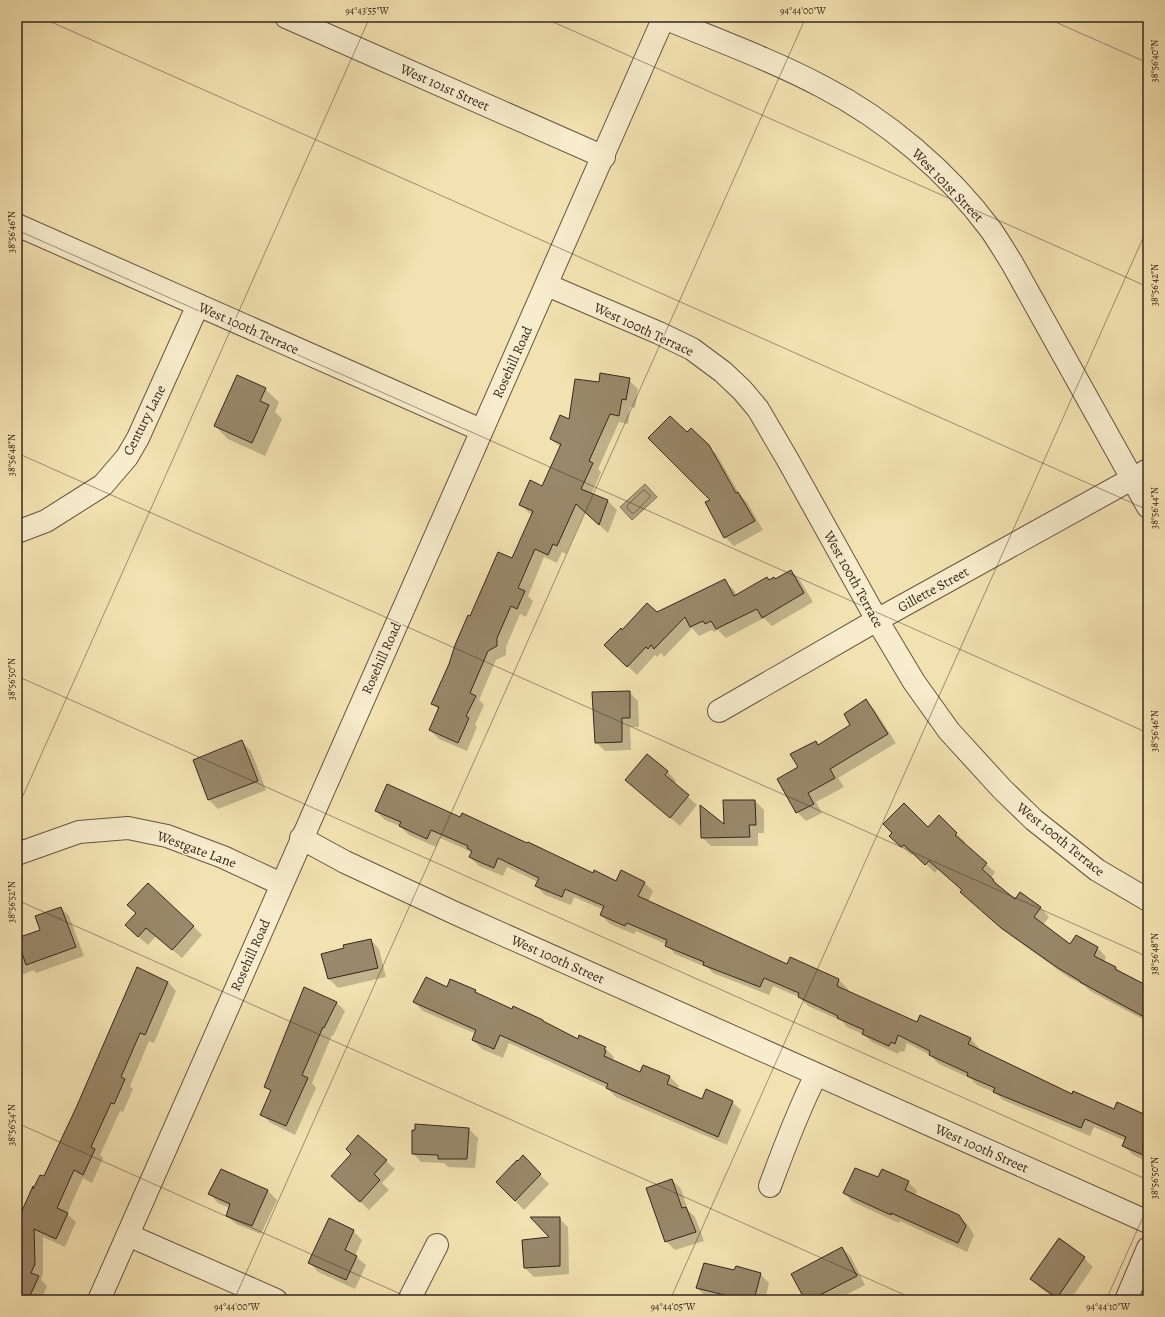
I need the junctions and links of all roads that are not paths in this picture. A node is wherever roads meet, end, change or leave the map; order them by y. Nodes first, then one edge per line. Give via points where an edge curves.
1 (286, 17) edge
2 (664, 18) edge
3 (604, 157) junction
4 (17, 225) edge
5 (547, 285) junction
6 (198, 305) junction
7 (481, 430) junction
8 (1140, 474) edge
9 (1148, 507) edge
10 (17, 532) edge
11 (877, 620) junction
12 (719, 711) dead end
13 (301, 838) junction
14 (17, 854) edge
15 (281, 884) junction
16 (1148, 900) edge
17 (816, 1075) junction
18 (770, 1186) dead end
19 (1148, 1222) edge
20 (128, 1235) junction
21 (437, 1245) dead end
22 (1148, 1248) edge
23 (99, 1300) edge
24 (276, 1300) edge
25 (409, 1300) edge
26 (1126, 1300) edge

1 - 3 street, West 101st Street
2 - 3 street, Rosehill Road
2 - 8 street, West 101st Street via 824,87 872,116 917,151 965,198 991,230
3 - 5 street, Rosehill Road
4 - 6 street, West 100th Terrace
5 - 7 street, Rosehill Road
5 - 11 street, West 100th Terrace via 692,349 742,390 758,409
6 - 7 street, West 100th Terrace
6 - 10 street, Century Lane via 127,457 103,485 46,521
7 - 13 street, Rosehill Road
8 - 9 street, West 101st Street
8 - 11 street, Gillette Street
11 - 12 street, Gillette Street
11 - 16 street, West 100th Terrace via 919,690 949,731 1002,789 1034,820 1097,870
13 - 15 street, Rosehill Road
13 - 17 street, West 100th Street via 345,862 457,914
14 - 15 street, Westgate Lane via 79,832 128,828 167,836 223,857
15 - 20 street, Rosehill Road
17 - 18 street via 805,1096
17 - 19 street, West 100th Street
20 - 23 street, Rosehill Road
20 - 24 street
21 - 25 street
22 - 26 street

